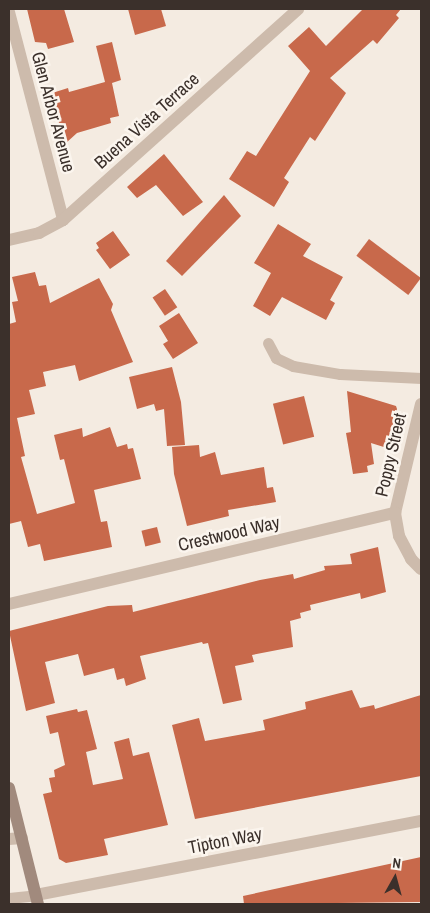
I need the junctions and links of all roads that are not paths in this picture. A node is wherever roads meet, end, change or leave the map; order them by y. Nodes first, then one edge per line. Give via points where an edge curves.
1 (298, 9) edge
2 (9, 12) edge
3 (63, 220) junction
4 (9, 240) edge
5 (268, 343) dead end
6 (421, 378) edge
7 (421, 404) edge
8 (395, 513) junction
9 (421, 569) edge
10 (9, 604) edge
11 (9, 788) edge
12 (421, 821) edge
13 (15, 838) edge
14 (9, 898) edge
15 (37, 899) edge

1 - 3 street, Buena Vista Terrace
2 - 3 street, Glen Arbor Avenue
3 - 4 street, Buena Vista Terrace via 39,233
5 - 6 lane via 282,362 317,372
7 - 8 street, Poppy Street
8 - 9 street via 399,536 411,559
8 - 10 street, Crestwood Way
11 - 13 main road
12 - 15 street, Tipton Way
13 - 15 main road
14 - 15 lane

